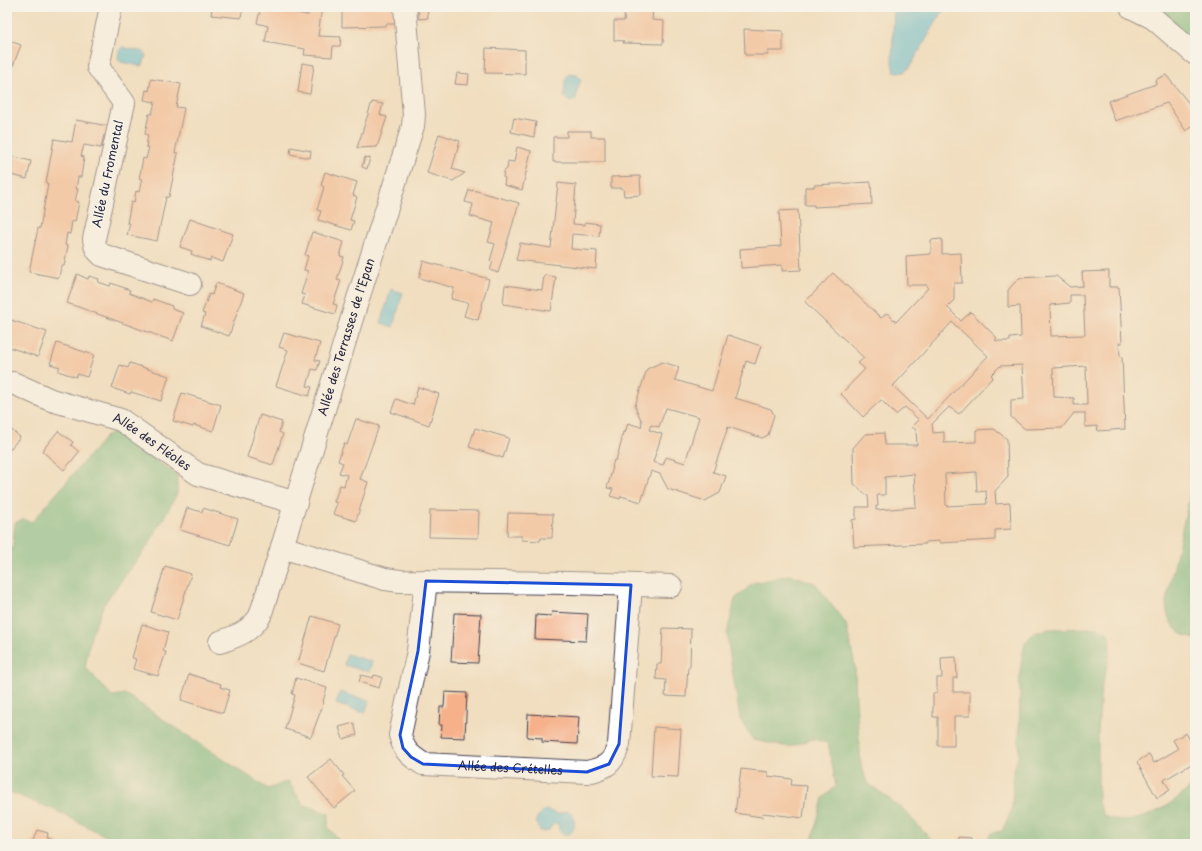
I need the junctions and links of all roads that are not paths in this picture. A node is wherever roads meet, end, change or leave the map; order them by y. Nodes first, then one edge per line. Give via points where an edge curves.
1 (111, 7) edge
2 (405, 7) edge
3 (1131, 7) edge
4 (1195, 54) edge
5 (190, 284) dead end
6 (7, 384) edge
7 (296, 503) junction
8 (282, 548) junction
9 (426, 581) junction
10 (631, 585) junction
11 (670, 586) dead end
12 (220, 642) dead end

1 - 5 street, Allée du Fromental via 98,67 124,103 94,246 102,255
2 - 7 street, Allée des Terrasses de l'Epan via 413,126
3 - 4 street via 1153,18
6 - 7 street, Allée des Fléoles via 13,382 51,400 121,420 198,474
7 - 8 street, Allée des Terrasses de l'Epan
8 - 9 street via 385,579
8 - 12 street, Allée des Terrasses de l'Epan via 260,616 244,633
9 - 10 street
9 - 10 street, Allée des Crételles via 418,651 400,735 404,748 411,757 423,764 587,772 599,770 609,764 616,755 619,744
10 - 11 street

